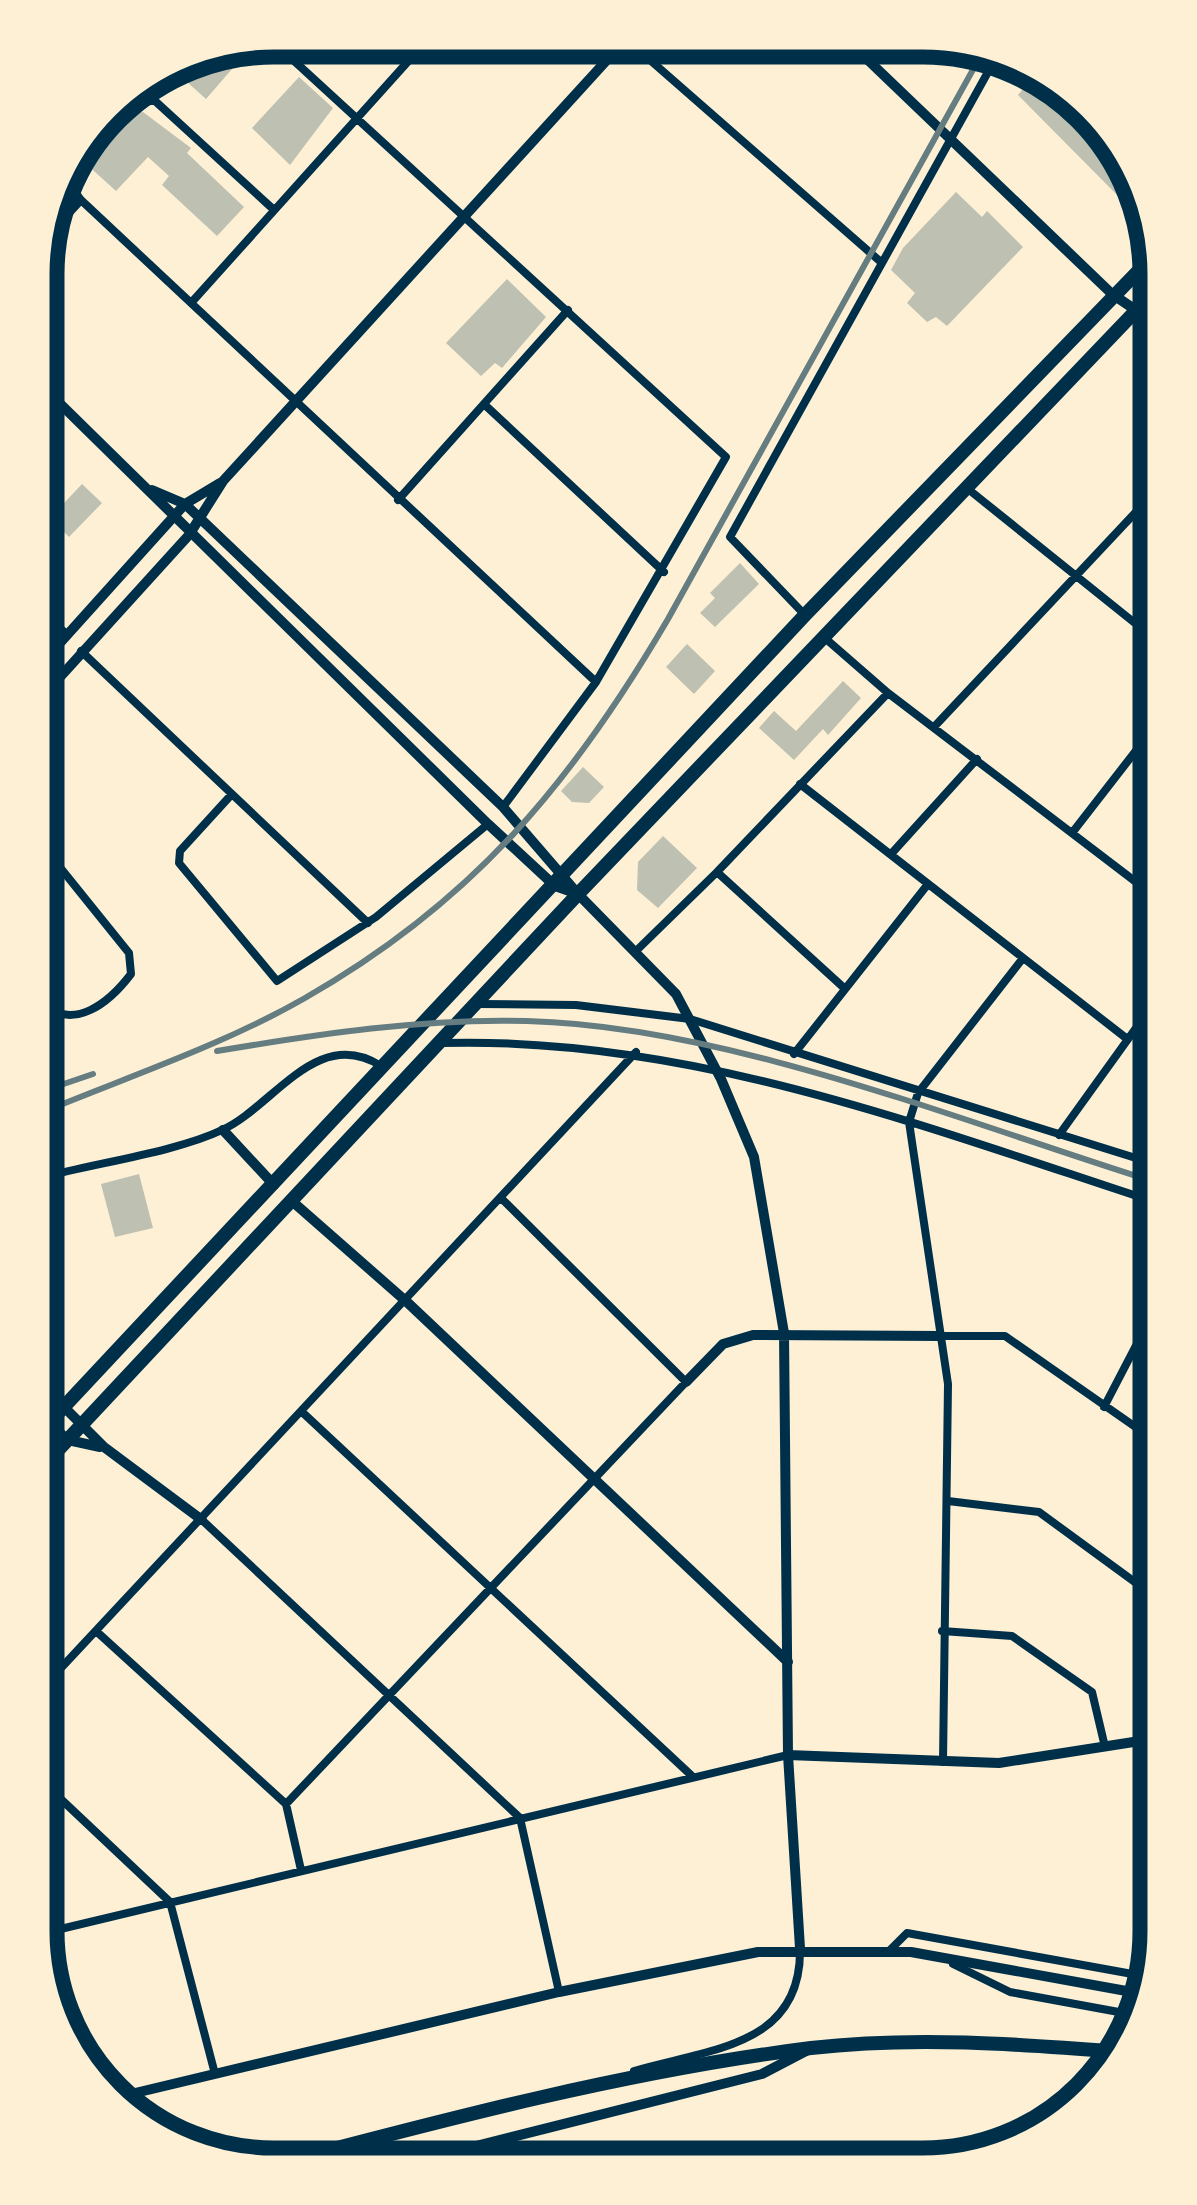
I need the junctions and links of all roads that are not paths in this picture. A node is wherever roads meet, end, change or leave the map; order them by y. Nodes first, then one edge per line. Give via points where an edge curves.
1 (290, 57) edge
2 (412, 57) edge
3 (610, 57) edge
4 (647, 57) edge
5 (865, 57) edge
6 (991, 67) edge
7 (139, 104) edge
8 (357, 119) junction
9 (950, 140) junction
10 (74, 190) edge
11 (81, 200) junction
12 (273, 209) junction
13 (466, 215) junction
14 (64, 219) edge
15 (882, 263) junction
16 (1140, 268) edge
17 (1112, 294) junction
18 (191, 303) junction
19 (1140, 305) edge
20 (568, 310) junction
21 (1134, 310) junction
22 (1140, 314) edge
23 (57, 399) edge
24 (298, 401) junction
25 (485, 405) junction
26 (223, 482) junction
27 (968, 489) junction
28 (152, 490) junction
29 (398, 500) junction
30 (185, 504) junction
31 (1140, 507) edge
32 (173, 518) junction
33 (199, 522) junction
34 (189, 535) junction
35 (664, 572) junction
36 (1074, 576) junction
37 (805, 615) junction
38 (57, 626) edge
39 (1140, 627) edge
40 (67, 634) junction
41 (826, 639) junction
42 (57, 645) edge
43 (81, 651) junction
44 (57, 679) edge
45 (596, 682) junction
46 (888, 693) junction
47 (934, 727) junction
48 (1140, 745) edge
49 (976, 759) junction
50 (800, 784) junction
51 (232, 794) junction
52 (503, 807) junction
53 (488, 824) junction
54 (1072, 833) junction
55 (892, 853) junction
56 (57, 864) edge
57 (717, 872) junction
58 (560, 880) junction
59 (928, 884) junction
60 (1140, 885) edge
61 (578, 895) junction
62 (368, 923) junction
63 (636, 951) junction
64 (1023, 958) junction
65 (844, 987) junction
66 (478, 1004) junction
67 (57, 1016) edge
68 (690, 1019) junction
69 (1140, 1021) edge
70 (1126, 1038) junction
71 (439, 1043) junction
72 (636, 1052) junction
73 (794, 1054) junction
74 (382, 1067) junction
75 (716, 1068) junction
76 (918, 1093) junction
77 (909, 1122) junction
78 (223, 1130) junction
79 (1059, 1135) junction
80 (1140, 1159) edge
81 (57, 1174) edge
82 (274, 1185) junction
83 (1140, 1197) edge
84 (503, 1200) junction
85 (292, 1202) junction
86 (408, 1303) junction
87 (784, 1333) junction
88 (941, 1336) junction
89 (1140, 1338) edge
90 (686, 1382) junction
91 (57, 1400) edge
92 (64, 1407) junction
93 (1104, 1407) junction
94 (301, 1411) junction
95 (57, 1414) edge
96 (83, 1424) junction
97 (1140, 1431) edge
98 (57, 1432) edge
99 (68, 1440) junction
100 (104, 1447) junction
101 (57, 1452) edge
102 (592, 1481) junction
103 (948, 1501) junction
104 (202, 1520) junction
105 (1140, 1586) edge
106 (490, 1590) junction
107 (96, 1631) junction
108 (942, 1631) junction
109 (788, 1662) junction
110 (57, 1672) edge
111 (388, 1699) junction
112 (1140, 1742) edge
113 (1105, 1748) junction
114 (788, 1755) junction
115 (943, 1764) junction
116 (692, 1776) junction
117 (57, 1795) edge
118 (286, 1804) junction
119 (520, 1818) junction
120 (301, 1870) junction
121 (170, 1902) junction
122 (57, 1930) edge
123 (800, 1948) junction
124 (889, 1951) junction
125 (942, 1958) junction
126 (1136, 1976) edge
127 (559, 1992) junction
128 (1131, 1992) edge
129 (1124, 2013) edge
130 (810, 2048) junction
131 (1104, 2051) edge
132 (215, 2075) junction
133 (571, 2093) junction
134 (131, 2094) edge
135 (344, 2148) edge
136 (465, 2148) edge

1 - 8 street
2 - 8 street
3 - 13 street
4 - 15 street
5 - 9 street
6 - 9 street
7 - 12 street via 154,100
8 - 12 street
8 - 13 street
9 - 15 street
9 - 17 street
10 - 11 street
11 - 14 street
11 - 18 street
12 - 18 street
13 - 20 street
13 - 24 street
15 - 37 street via 730,537
16 - 17 highway
17 - 21 street
17 - 37 highway
18 - 24 street
19 - 21 highway
20 - 25 street
20 - 35 street via 726,457
21 - 22 street
21 - 27 highway
23 - 28 street
24 - 26 street
24 - 29 street
25 - 29 street
25 - 35 street
26 - 30 street
26 - 33 street
27 - 36 street
27 - 41 highway
28 - 30 street
28 - 32 street
29 - 45 street
30 - 32 street
30 - 33 street
31 - 36 street
32 - 34 street
32 - 40 street
33 - 34 street
33 - 52 street
34 - 43 street
34 - 53 street
35 - 45 street
36 - 39 street
36 - 47 street
37 - 58 highway
38 - 40 street
40 - 42 street
41 - 46 street
41 - 61 highway
43 - 44 street
43 - 51 street
45 - 52 street
46 - 47 street
46 - 50 street
47 - 49 street
48 - 54 street
49 - 54 street
49 - 55 street
50 - 55 street
50 - 57 street
51 - 62 street
51 - 62 street via 180,851 179,863 268,974 277,981
52 - 58 street
53 - 58 street
53 - 62 street
54 - 60 street
55 - 59 street
56 - 67 street via 129,953 131,974 76,1018
57 - 63 street
57 - 65 street
58 - 61 street
58 - 74 highway
59 - 64 street
59 - 65 street
61 - 63 street
61 - 66 highway
63 - 68 street
64 - 70 street
64 - 76 street
65 - 73 street
66 - 68 street
66 - 71 highway
68 - 73 street
68 - 75 street
69 - 70 street
70 - 79 street
71 - 72 street
71 - 85 highway
72 - 75 street
72 - 84 street
73 - 76 street
74 - 78 street via 344,1055 308,1064
74 - 82 highway
75 - 77 street
75 - 87 street via 754,1157
76 - 77 street
76 - 79 street
77 - 83 street
77 - 88 street
78 - 81 street
78 - 82 street
79 - 80 street
82 - 92 highway
84 - 86 street
84 - 90 street
85 - 86 street
85 - 96 highway
86 - 94 street
86 - 102 street
87 - 88 street
87 - 90 street via 723,1344
87 - 109 street
88 - 93 street via 1005,1336
88 - 103 street
89 - 93 street
90 - 102 street
91 - 92 street
92 - 95 highway
92 - 96 street
93 - 97 street
94 - 104 street
94 - 106 street
96 - 99 highway
96 - 100 street
98 - 99 street
99 - 100 street
99 - 101 highway
100 - 104 street
102 - 106 street
102 - 109 street
103 - 105 street via 1039,1512
103 - 108 street
104 - 107 street
104 - 111 street
106 - 111 street
106 - 116 street
107 - 110 street
107 - 118 street
108 - 113 street via 1012,1636 1092,1692
108 - 115 street
109 - 114 street
111 - 118 street
111 - 119 street
112 - 113 street
113 - 115 street
114 - 115 street
114 - 116 street
114 - 123 street
116 - 119 street
117 - 121 street
118 - 120 street
119 - 120 street
119 - 127 street
120 - 121 street
121 - 122 street
121 - 132 street
123 - 124 street
123 - 127 street
123 - 133 street via 797,1993 780,2019
124 - 125 street
124 - 126 street via 907,1933
125 - 128 street
125 - 129 street via 1010,1992
127 - 132 street
130 - 131 highway via 984,2042
130 - 133 highway
130 - 136 street via 762,2074
132 - 134 street
133 - 135 highway

